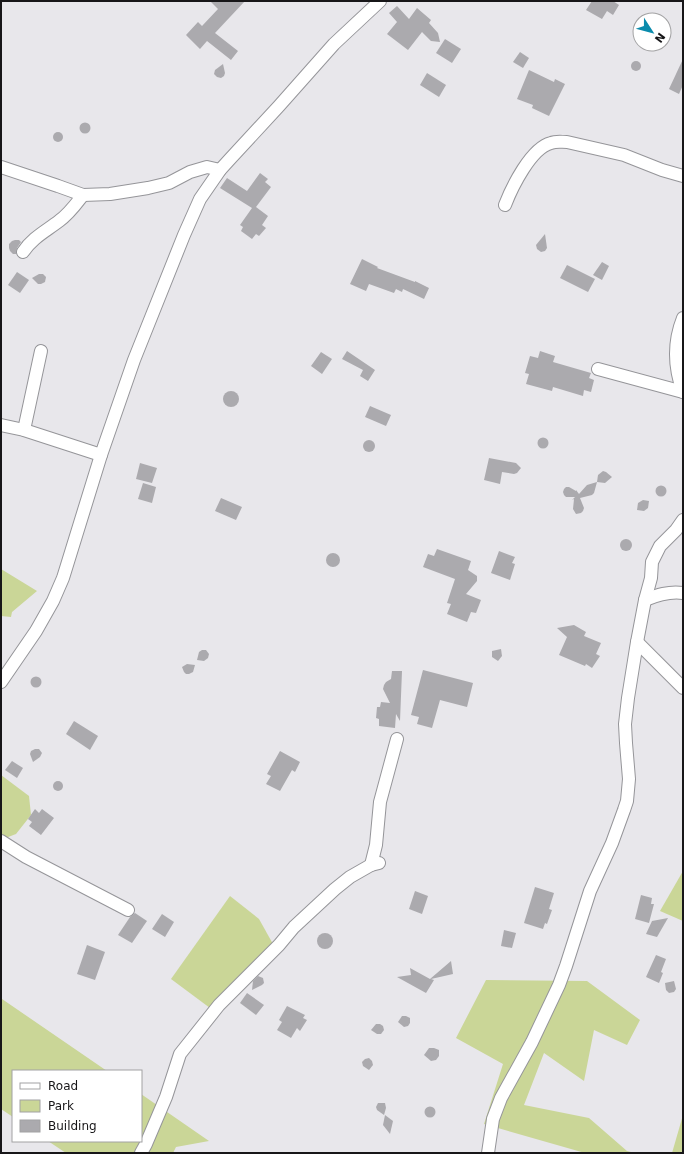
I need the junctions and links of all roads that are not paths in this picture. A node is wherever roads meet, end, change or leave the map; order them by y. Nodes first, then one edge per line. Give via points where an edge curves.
1 (380, 1) edge
2 (1, 167) edge
3 (220, 170) junction
4 (683, 176) edge
5 (83, 195) junction
6 (505, 205) dead end
7 (23, 252) dead end
8 (683, 318) edge
9 (41, 351) dead end
10 (598, 369) dead end
11 (683, 392) edge
12 (1, 425) edge
13 (24, 430) junction
14 (101, 455) junction
15 (683, 520) edge
16 (651, 578) junction
17 (670, 592) junction
18 (683, 593) edge
19 (645, 600) junction
20 (637, 642) junction
21 (1, 682) edge
22 (683, 688) edge
23 (397, 739) dead end
24 (1, 840) edge
25 (128, 910) dead end
26 (141, 1153) edge
27 (488, 1153) edge

1 - 3 street via 334,44
2 - 5 street
3 - 5 street via 207,167 169,183 148,188
3 - 14 street via 200,199 186,229 134,360
4 - 6 street via 624,155 557,141 542,147 531,159 516,181
5 - 7 street via 60,221 35,239
8 - 11 street via 676,346 678,378
9 - 13 street
10 - 11 street
12 - 13 street
13 - 14 street
14 - 21 street via 64,578 39,626
15 - 16 street via 656,551
16 - 17 street
16 - 19 street
17 - 18 street
17 - 19 street
19 - 20 street
20 - 22 street
20 - 27 street via 625,724 629,779 627,800 612,843 590,891 559,986 501,1098 493,1119
23 - 26 street via 380,802 375,864 350,877 314,908 219,1004 180,1054 166,1097
24 - 25 street via 26,857

